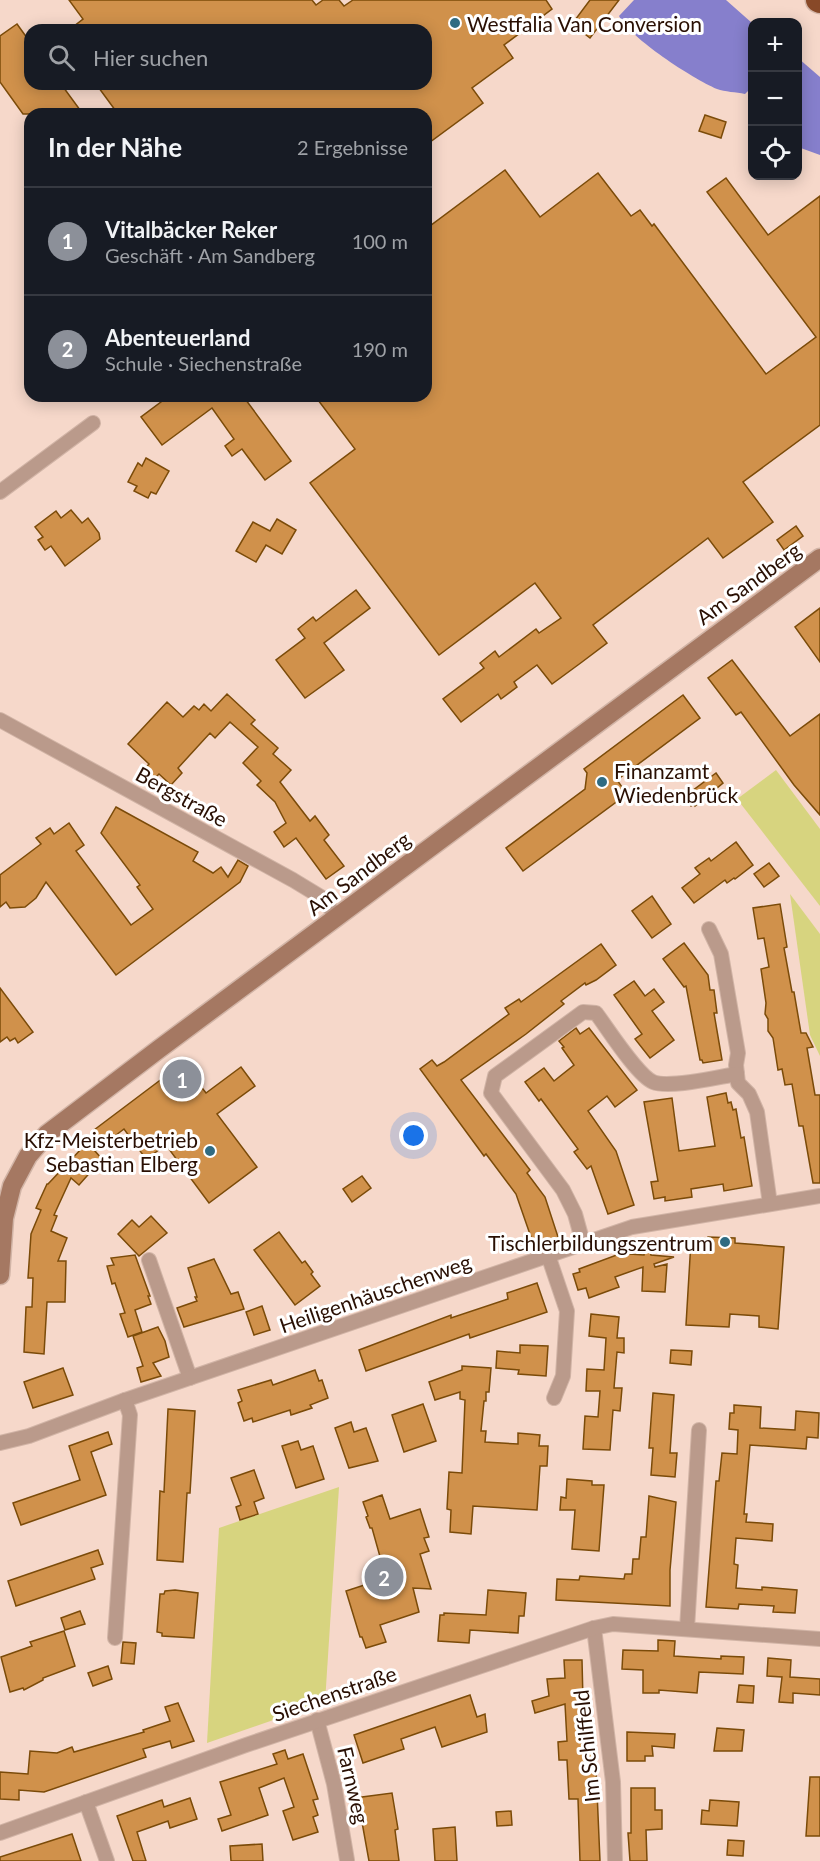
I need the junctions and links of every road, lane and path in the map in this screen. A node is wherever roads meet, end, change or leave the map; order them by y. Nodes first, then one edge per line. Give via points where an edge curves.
1 (93, 423) dead end
2 (0, 492) edge
3 (820, 558) edge
4 (0, 720) edge
5 (337, 917) junction
6 (709, 929) dead end
7 (737, 1074) junction
8 (820, 1196) edge
9 (771, 1204) junction
10 (583, 1243) junction
11 (548, 1255) junction
12 (149, 1260) dead end
13 (0, 1275) edge
14 (190, 1378) junction
15 (554, 1398) dead end
16 (125, 1400) junction
17 (699, 1430) dead end
18 (0, 1443) edge
19 (594, 1628) junction
20 (687, 1629) junction
21 (115, 1638) dead end
22 (820, 1639) edge
23 (317, 1720) junction
24 (86, 1802) junction
25 (0, 1833) edge
26 (347, 1860) edge
27 (107, 1861) edge
28 (615, 1861) edge

1 - 2 street
3 - 5 main road, Am Sandberg
4 - 5 street, Bergstraße via 293,880 321,897
5 - 13 main road, Am Sandberg via 47,1134 28,1156 12,1186 4,1218
6 - 7 street via 722,954 738,1053
7 - 9 street via 738,1083 749,1094 757,1112
7 - 10 street via 667,1085 652,1082 596,1013 583,1012 495,1076 491,1093 563,1190
8 - 9 street, Heiligenhäuschenweg
9 - 10 street, Heiligenhäuschenweg via 632,1227
10 - 11 street, Heiligenhäuschenweg
11 - 14 street, Heiligenhäuschenweg
11 - 15 street via 567,1311 563,1377
12 - 14 street
14 - 16 street, Heiligenhäuschenweg
16 - 18 street, Heiligenhäuschenweg
16 - 21 street via 130,1415
17 - 20 street
19 - 20 street, Siechenstraße via 614,1624
19 - 23 street, Siechenstraße
19 - 28 street, Im Schilffeld via 613,1782
20 - 22 street, Siechenstraße
23 - 24 street, Siechenstraße
23 - 26 street, Farnweg via 334,1784
24 - 25 street, Siechenstraße
24 - 27 street

